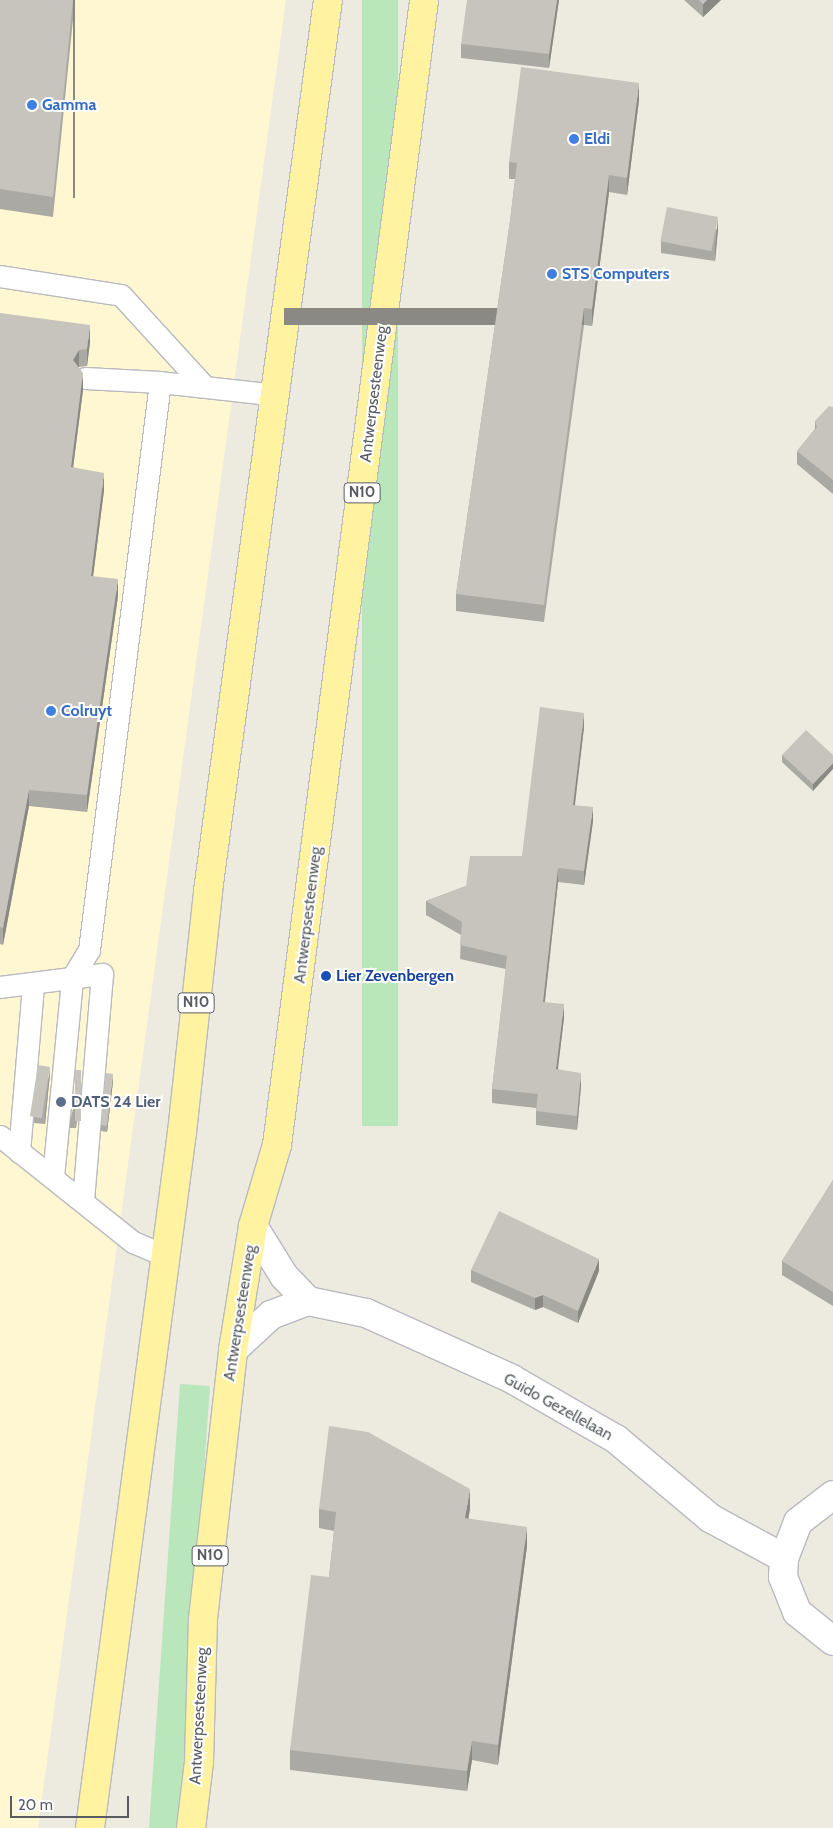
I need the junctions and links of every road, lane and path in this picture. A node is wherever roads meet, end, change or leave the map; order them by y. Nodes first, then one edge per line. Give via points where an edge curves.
1 (328, 0) edge
2 (424, 0) edge
3 (0, 276) edge
4 (85, 378) dead end
5 (160, 382) junction
6 (204, 386) junction
7 (277, 395) junction
8 (72, 978) junction
9 (33, 985) junction
10 (0, 987) edge
11 (0, 1136) edge
12 (18, 1152) junction
13 (53, 1177) junction
14 (83, 1200) junction
15 (254, 1226) junction
16 (164, 1255) junction
17 (308, 1301) junction
18 (233, 1350) junction
19 (831, 1493) edge
20 (784, 1558) junction
21 (833, 1641) edge
22 (90, 1828) edge
23 (191, 1828) edge

1 - 7 main road, N10
2 - 15 main road, Antwerpsesteenweg / N10 via 299,987 277,1145
3 - 6 lane via 122,296
4 - 5 lane
5 - 6 lane
5 - 8 lane via 89,950
6 - 7 lane
7 - 16 main road, N10 via 208,891
8 - 9 lane
8 - 13 lane
8 - 14 lane via 102,974
9 - 10 lane
9 - 12 lane
11 - 12 lane
12 - 13 lane
13 - 14 lane
14 - 16 lane via 133,1242
15 - 17 street via 284,1276
15 - 18 main road, Antwerpsesteenweg / N10
16 - 22 main road, N10
17 - 18 street via 271,1315
17 - 20 street, Guido Gezellelaan via 366,1313 512,1379 616,1438 710,1518
18 - 23 main road, Antwerpsesteenweg / N10 via 203,1620 199,1762
19 - 20 street via 798,1522
20 - 21 street via 786,1586 797,1612

